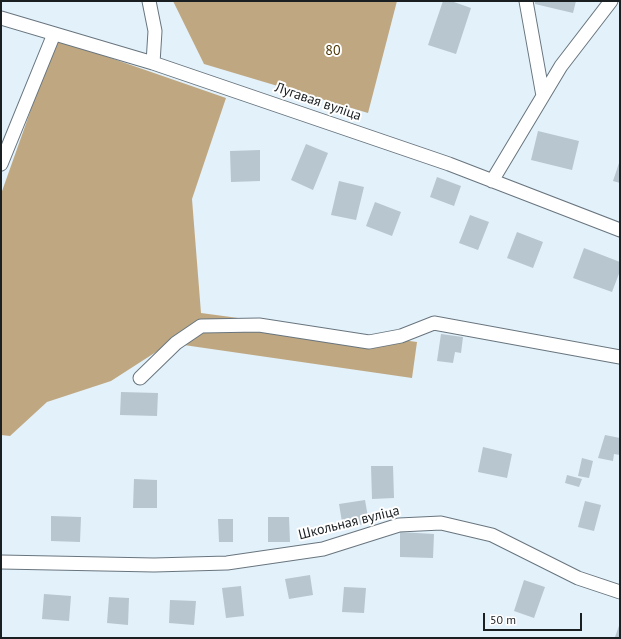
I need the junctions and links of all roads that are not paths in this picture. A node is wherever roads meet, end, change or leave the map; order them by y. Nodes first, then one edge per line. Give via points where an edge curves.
1 (149, 1) edge
2 (526, 1) edge
3 (611, 1) edge
4 (1, 18) edge
5 (54, 34) junction
6 (153, 63) junction
7 (543, 96) junction
8 (1, 164) edge
9 (492, 181) junction
10 (620, 230) edge
11 (620, 357) edge
12 (140, 378) dead end
13 (1, 562) edge
14 (620, 592) edge

1 - 6 street via 155,31
2 - 7 street
3 - 7 street via 561,66
4 - 5 street, Лугавая вуліца
5 - 6 street, Лугавая вуліца
5 - 8 street
6 - 9 street, Лугавая вуліца
7 - 9 street
9 - 10 street, Лугавая вуліца
11 - 12 street via 434,323 401,336 369,342 259,325 201,326 176,343
13 - 14 street, Школьная вуліца via 227,563 323,549 399,525 442,523 492,535 578,578

